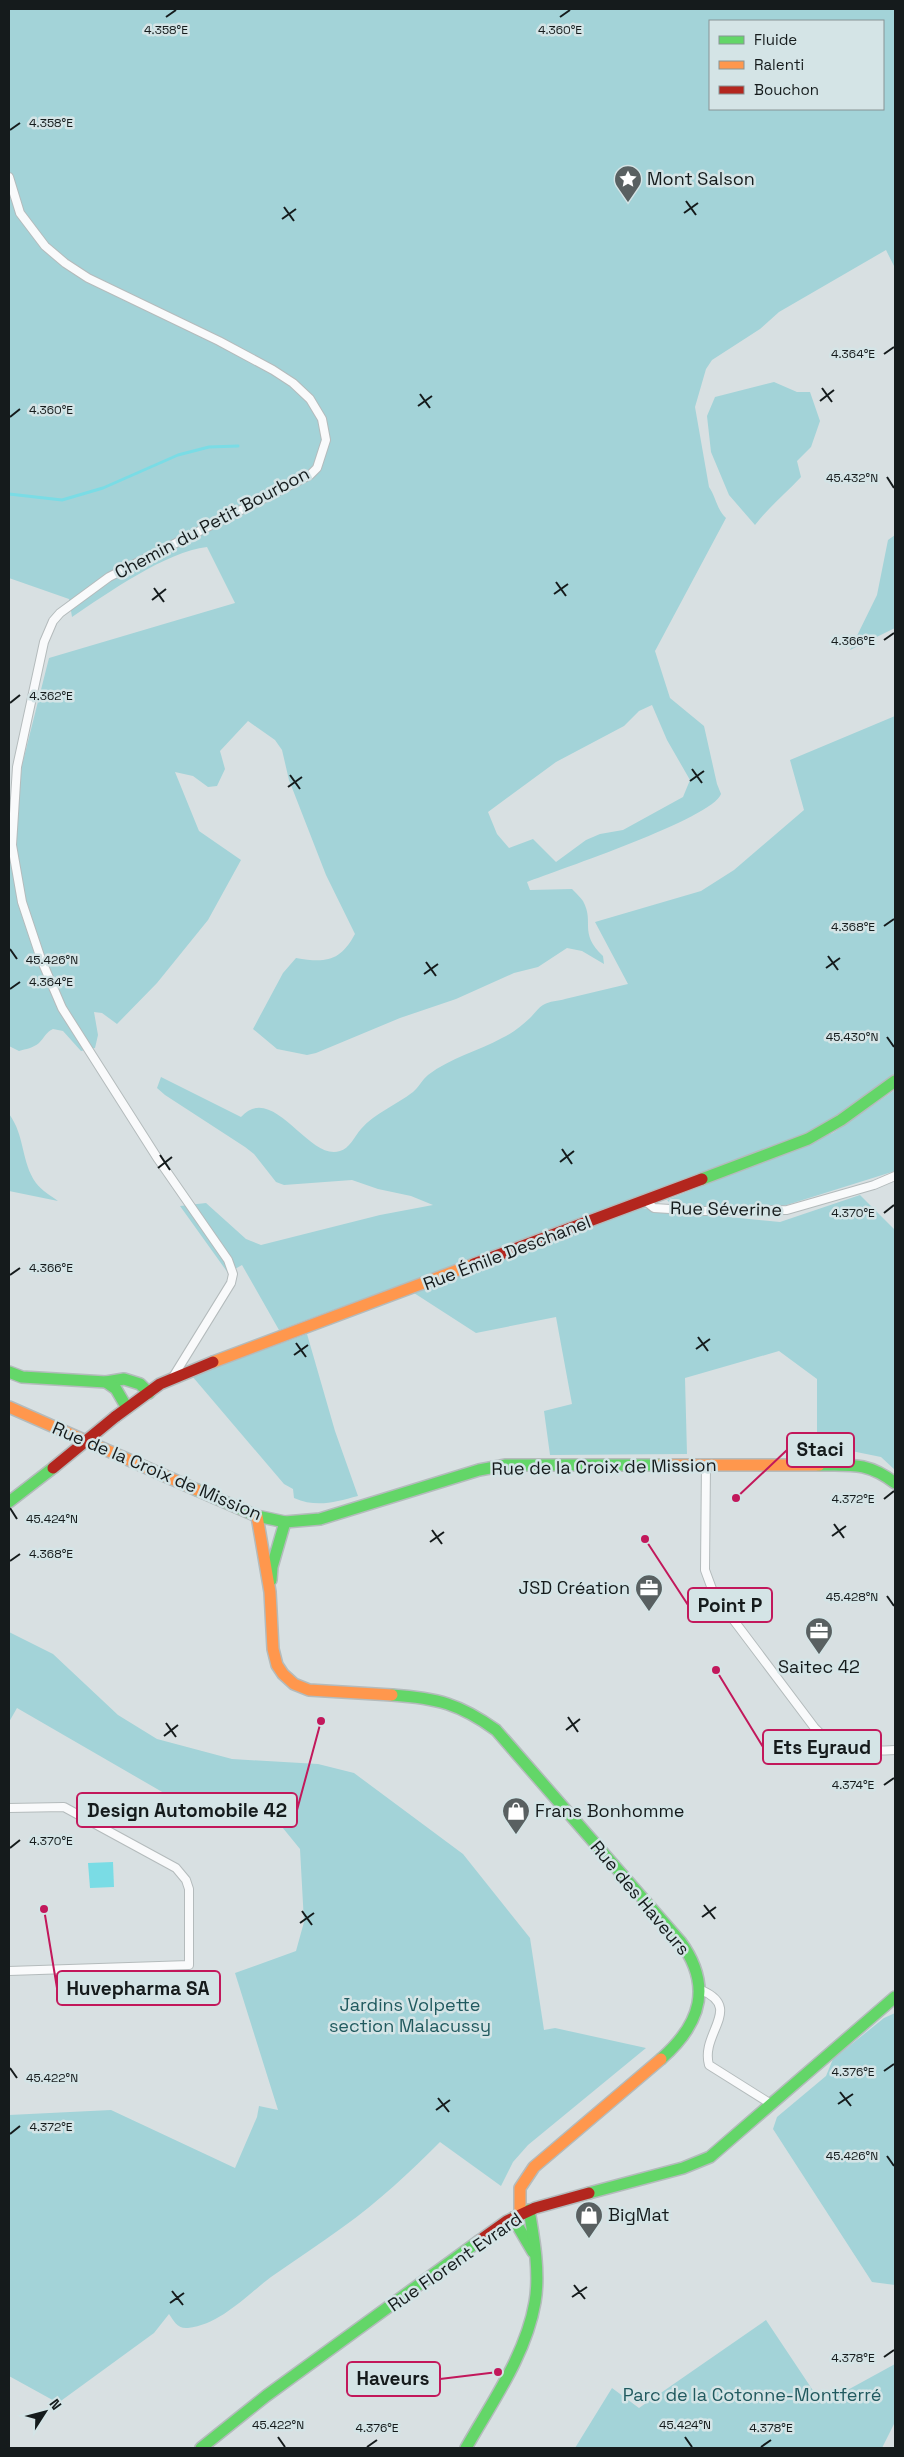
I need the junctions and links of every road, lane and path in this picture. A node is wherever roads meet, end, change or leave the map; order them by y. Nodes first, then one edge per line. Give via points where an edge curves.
1 (9, 177) edge
2 (895, 1081) edge
3 (895, 1176) edge
4 (644, 1200) junction
5 (9, 1372) edge
6 (173, 1377) junction
7 (106, 1382) junction
8 (149, 1393) junction
9 (9, 1407) edge
10 (127, 1408) junction
11 (706, 1464) junction
12 (895, 1483) edge
13 (9, 1502) edge
14 (257, 1516) junction
15 (284, 1522) junction
16 (270, 1592) junction
17 (895, 1750) edge
18 (9, 1808) edge
19 (9, 1971) edge
20 (701, 1990) junction
21 (895, 1997) edge
22 (890, 2004) edge
23 (771, 2104) junction
24 (521, 2214) junction
25 (533, 2252) junction
26 (201, 2448) edge
27 (466, 2448) edge

1 - 6 street, Chemin du Petit Bourbon via 20,214 45,246 65,263 88,278 219,341 293,383 310,399 322,419 326,440 317,468 310,475 109,577 60,613 44,642 17,767 12,846 22,902 62,1008 158,1159 228,1260 233,1274 231,1283
2 - 4 street, Rue Émile Deschanel via 808,1139
3 - 4 street, Rue Séverine via 786,1210 654,1208
4 - 6 street, Rue Émile Deschanel
5 - 7 street via 22,1377
6 - 8 street, Rue Émile Deschanel
7 - 8 street via 124,1379 140,1384
7 - 10 street via 116,1389
8 - 10 street, Rue Émile Deschanel
9 - 14 street, Rue de la Croix de Mission
10 - 13 street, Rue Émile Deschanel, bridge
11 - 12 street, Rue de la Croix de Mission via 862,1465
11 - 15 street, Rue de la Croix de Mission via 506,1465 479,1470 320,1518
11 - 17 street via 705,1570 723,1606 814,1727 829,1741 871,1751
14 - 15 street, Rue de la Croix de Mission
14 - 16 street, Rue des Haveurs
15 - 16 street, Rue des Haveurs via 272,1567
16 - 20 street, Rue des Haveurs via 276,1665 284,1676 294,1685 309,1690 420,1698 453,1705 478,1716 496,1730 680,1941 688,1951
18 - 19 street via 64,1807 176,1868 189,1889 190,1965
20 - 23 street via 714,1995 720,2007 720,2017 707,2049 709,2065
20 - 24 street, Rue des Haveurs via 695,2019 687,2033 522,2180 518,2196
21 - 22 street, Rue Florent Evrard
22 - 23 street, Rue Florent Evrard
23 - 24 street, Rue Florent Evrard via 710,2157 698,2163
24 - 25 street, Rue des Haveurs
24 - 25 street via 522,2236
24 - 26 street, Rue Florent Evrard via 266,2396
25 - 27 street, Rue des Haveurs via 535,2300 528,2330

